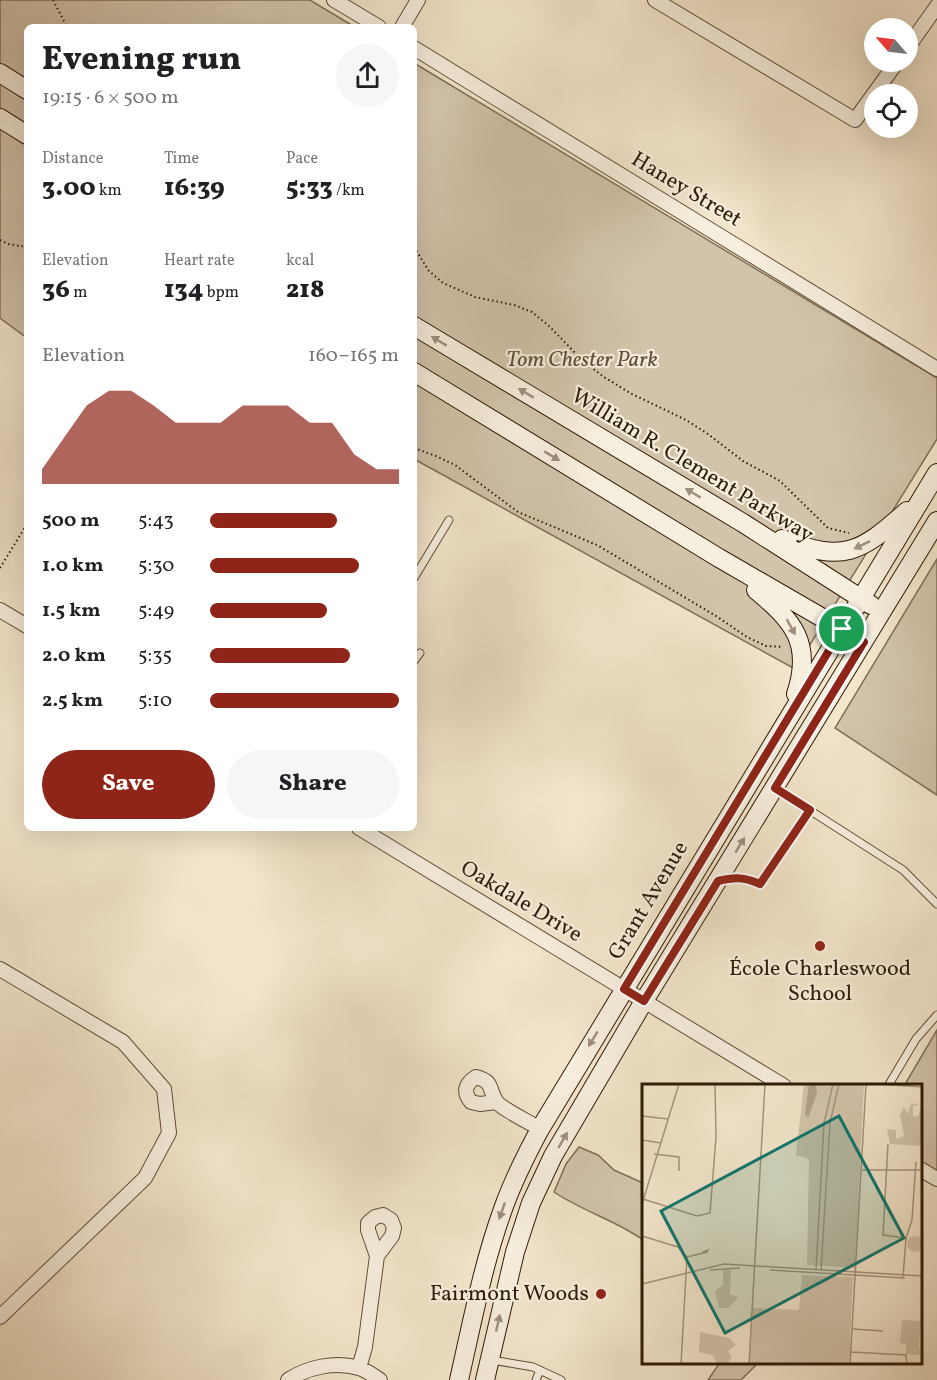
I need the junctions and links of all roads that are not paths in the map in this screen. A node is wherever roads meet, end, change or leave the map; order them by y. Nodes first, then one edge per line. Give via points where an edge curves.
1 (334, 0) edge
2 (418, 0) edge
3 (655, 0) edge
4 (937, 6) edge
5 (374, 24) edge
6 (404, 24) edge
7 (918, 33) edge
8 (417, 50) edge
9 (890, 72) edge
10 (0, 73) edge
11 (24, 88) edge
12 (0, 118) edge
13 (24, 133) edge
14 (417, 328) edge
15 (937, 369) edge
16 (417, 374) edge
17 (937, 473) edge
18 (924, 495) junction
19 (449, 520) dead end
20 (937, 521) edge
21 (743, 523) junction
22 (719, 558) junction
23 (417, 573) edge
24 (860, 599) junction
25 (0, 610) edge
26 (882, 611) junction
27 (24, 624) edge
28 (842, 629) junction
29 (864, 642) junction
30 (420, 653) dead end
31 (417, 657) edge
32 (788, 718) junction
33 (775, 788) junction
34 (810, 810) junction
35 (364, 831) edge
36 (718, 881) junction
37 (937, 904) edge
38 (0, 969) edge
39 (624, 989) junction
40 (644, 1001) junction
41 (937, 1015) edge
42 (781, 1084) edge
43 (889, 1084) edge
44 (496, 1102) dead end
45 (540, 1129) junction
46 (922, 1170) edge
47 (937, 1179) edge
48 (377, 1256) dead end
49 (0, 1317) edge
50 (489, 1360) junction
51 (359, 1368) junction
52 (540, 1370) junction
53 (288, 1380) edge
54 (380, 1380) edge
55 (459, 1380) edge
56 (484, 1380) edge
57 (536, 1380) edge
58 (561, 1380) edge

1 - 5 street
2 - 6 street
3 - 9 street via 855,120
4 - 7 street
8 - 15 street, Haney Street
10 - 11 main road
12 - 13 main road
21 -> 14 main road, William R. Clement Parkway
16 -> 22 main road
17 - 18 main road, Grant Avenue
18 -> 21 main road via 867,544 840,553 803,547
18 - 24 main road, Grant Avenue
19 - 23 lane
20 - 26 main road
21 - 24 main road, William R. Clement Parkway
22 - 28 main road
22 -> 32 main road via 782,612 796,635 803,665
24 - 26 main road, William R. Clement Parkway
24 - 28 main road, Grant Avenue
25 - 27 street
26 - 29 main road
28 - 29 main road
28 - 32 main road, Grant Avenue
29 - 33 main road
30 - 31 lane
32 - 39 main road, Grant Avenue
33 - 34 lane
36 -> 33 main road
34 - 36 lane via 760,884 737,877
34 - 37 lane via 903,870
35 - 39 street, Oakdale Drive
36 - 40 main road
38 - 49 street via 123,1042 164,1089 169,1133 145,1178
39 - 40 street, Oakdale Drive
39 -> 45 main road, Grant Avenue
40 - 42 street, Oakdale Drive
50 -> 40 main road via 531,1203 553,1156
41 - 43 lane via 916,1039
44 - 45 street
45 -> 55 main road, Grant Avenue via 502,1211
46 - 47 street
48 - 51 street
50 - 52 lane
50 - 56 main road
51 - 53 street via 331,1365 301,1372
51 - 54 street
52 - 57 lane
52 - 58 lane

